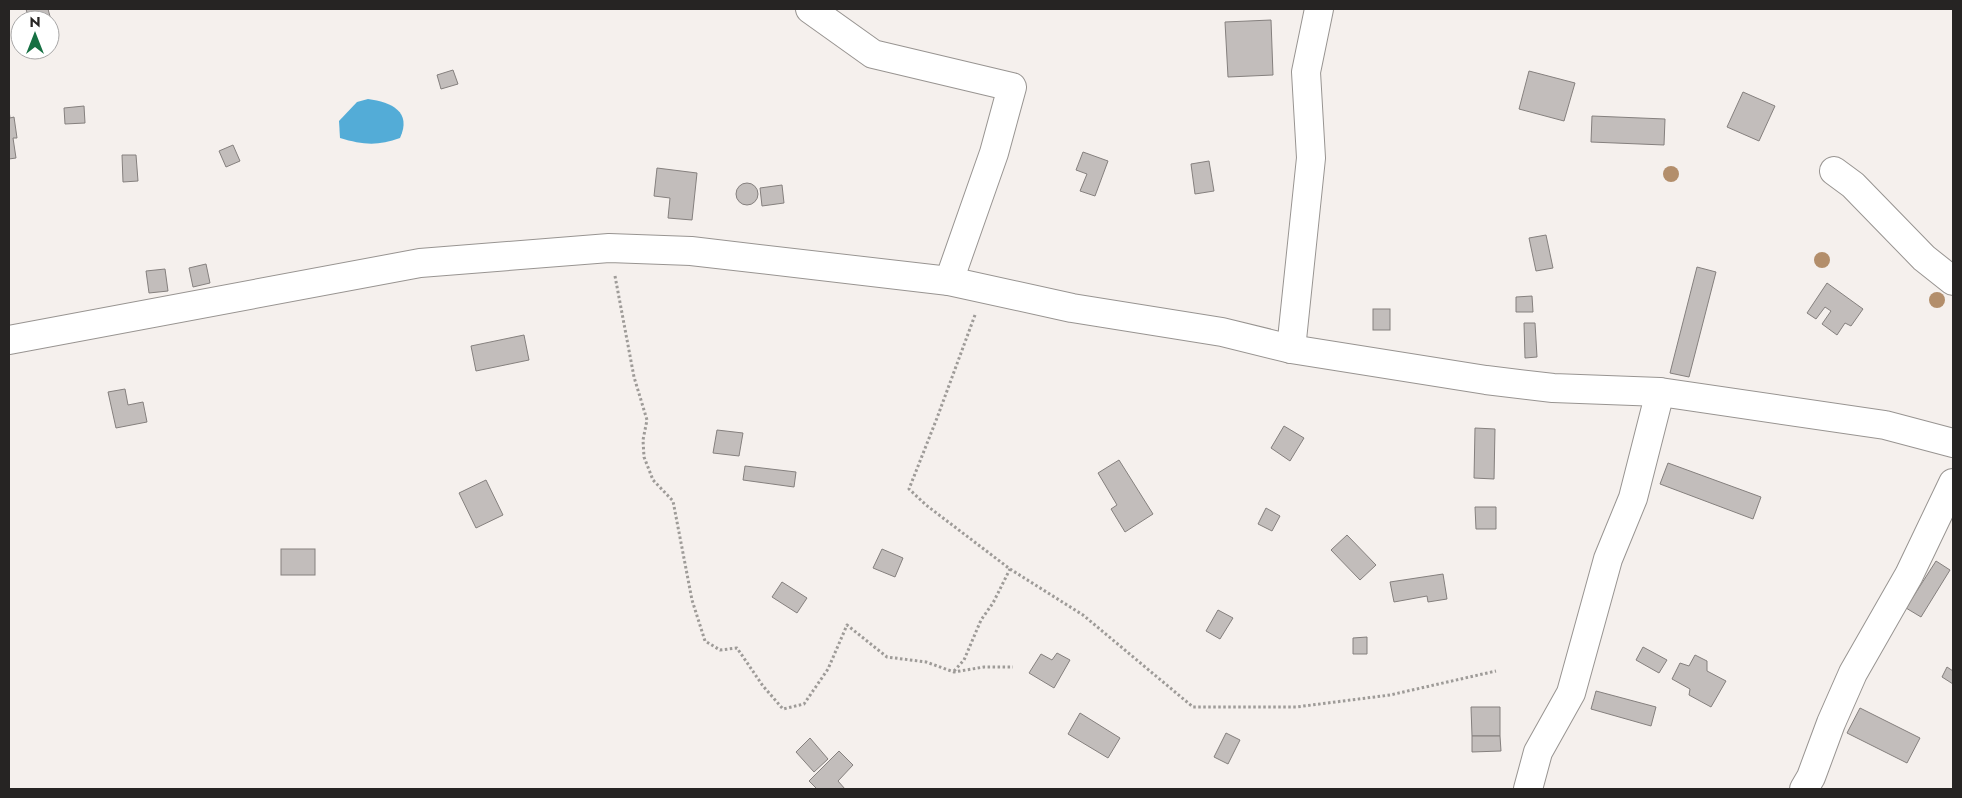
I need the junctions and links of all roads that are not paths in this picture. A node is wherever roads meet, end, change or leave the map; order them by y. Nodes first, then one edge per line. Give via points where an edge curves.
1 (810, 9) edge
2 (1319, 9) edge
3 (1834, 171) dead end
4 (949, 281) junction
5 (1953, 281) edge
6 (9, 340) edge
7 (1291, 349) junction
8 (1660, 392) junction
9 (1953, 443) edge
10 (1953, 483) edge
11 (1528, 789) edge
12 (1804, 789) edge

1 - 4 street via 873,54 1012,87 994,153
2 - 7 street via 1306,72 1311,158
3 - 5 street via 1853,185 1924,258
4 - 6 street via 691,251 609,248 420,263
4 - 7 street via 1072,308 1222,332
7 - 8 street via 1505,383
8 - 9 street via 1886,425
8 - 11 street via 1632,498 1608,559 1570,693 1538,752
10 - 12 street via 1909,575 1853,673

